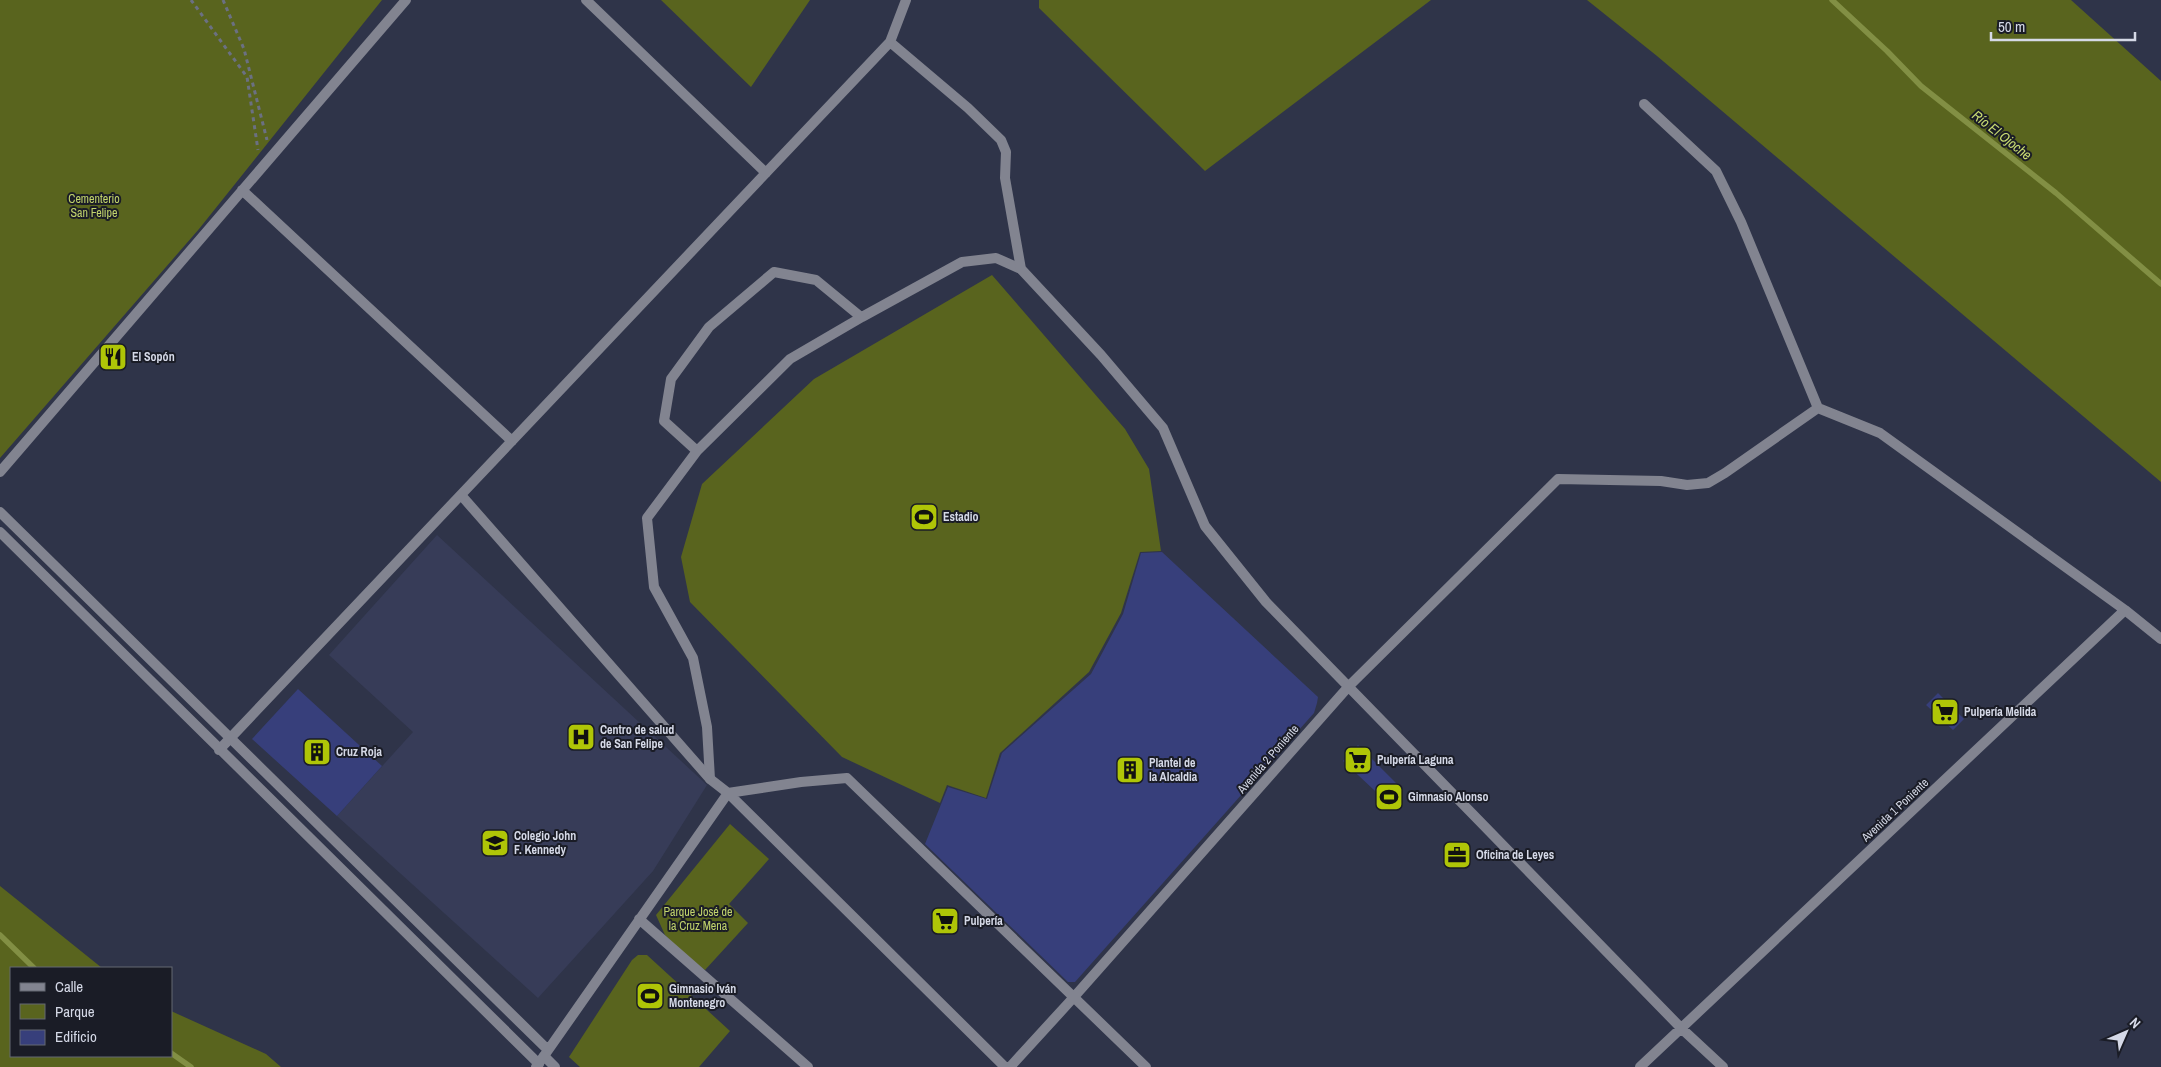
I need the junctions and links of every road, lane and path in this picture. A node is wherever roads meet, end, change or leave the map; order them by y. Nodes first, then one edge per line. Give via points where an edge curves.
1 (191, 0) edge
2 (223, 0) edge
3 (406, 0) edge
4 (586, 0) edge
5 (906, 0) edge
6 (890, 42) junction
7 (1644, 104) dead end
8 (271, 157) junction
9 (261, 168) junction
10 (766, 173) junction
11 (242, 190) junction
12 (1021, 269) junction
13 (861, 317) junction
14 (1818, 408) junction
15 (512, 441) junction
16 (697, 451) junction
17 (0, 472) edge
18 (461, 495) junction
19 (0, 512) edge
20 (0, 532) edge
21 (2125, 610) junction
22 (2161, 639) edge
23 (1349, 686) junction
24 (230, 738) junction
25 (219, 750) junction
26 (710, 779) junction
27 (728, 794) junction
28 (639, 919) junction
29 (1074, 997) junction
30 (1681, 1028) junction
31 (542, 1059) edge
32 (555, 1067) edge
33 (808, 1067) edge
34 (1005, 1067) edge
35 (1010, 1067) edge
36 (1146, 1067) edge
37 (1640, 1067) edge
38 (1723, 1067) edge

1 - 9 path via 247,77
2 - 8 path via 244,49
3 - 8 street
4 - 10 street
5 - 6 street
6 - 10 street
6 - 12 street via 1001,140 1006,152 1005,178
7 - 14 street via 1716,171 1741,222
8 - 9 street
9 - 11 street
10 - 15 street
11 - 15 street
11 - 17 street
12 - 13 street via 996,258 962,262
12 - 23 street via 1101,354 1163,428 1205,526 1266,602
13 - 16 street via 790,359
13 - 16 street via 816,280 774,272 709,327 670,379 664,421
14 - 21 street via 1880,433
14 - 23 street, Avenida 2 Poniente via 1708,483 1687,485 1558,479
15 - 18 street
16 - 26 street via 647,518 654,587 693,658 707,727
18 - 24 street
18 - 26 street
19 - 24 street
20 - 25 street
21 - 22 street
21 - 30 street, Avenida 1 Poniente
23 - 29 street, Avenida 2 Poniente
23 - 30 street
24 - 25 street
24 - 31 street
25 - 31 street
26 - 27 street
27 - 28 street
27 - 29 street via 847,778
27 - 34 street
28 - 31 street
28 - 33 street
29 - 35 street, Avenida 2 Poniente
29 - 36 street
30 - 37 street, Avenida 1 Poniente
30 - 38 street
31 - 32 street

